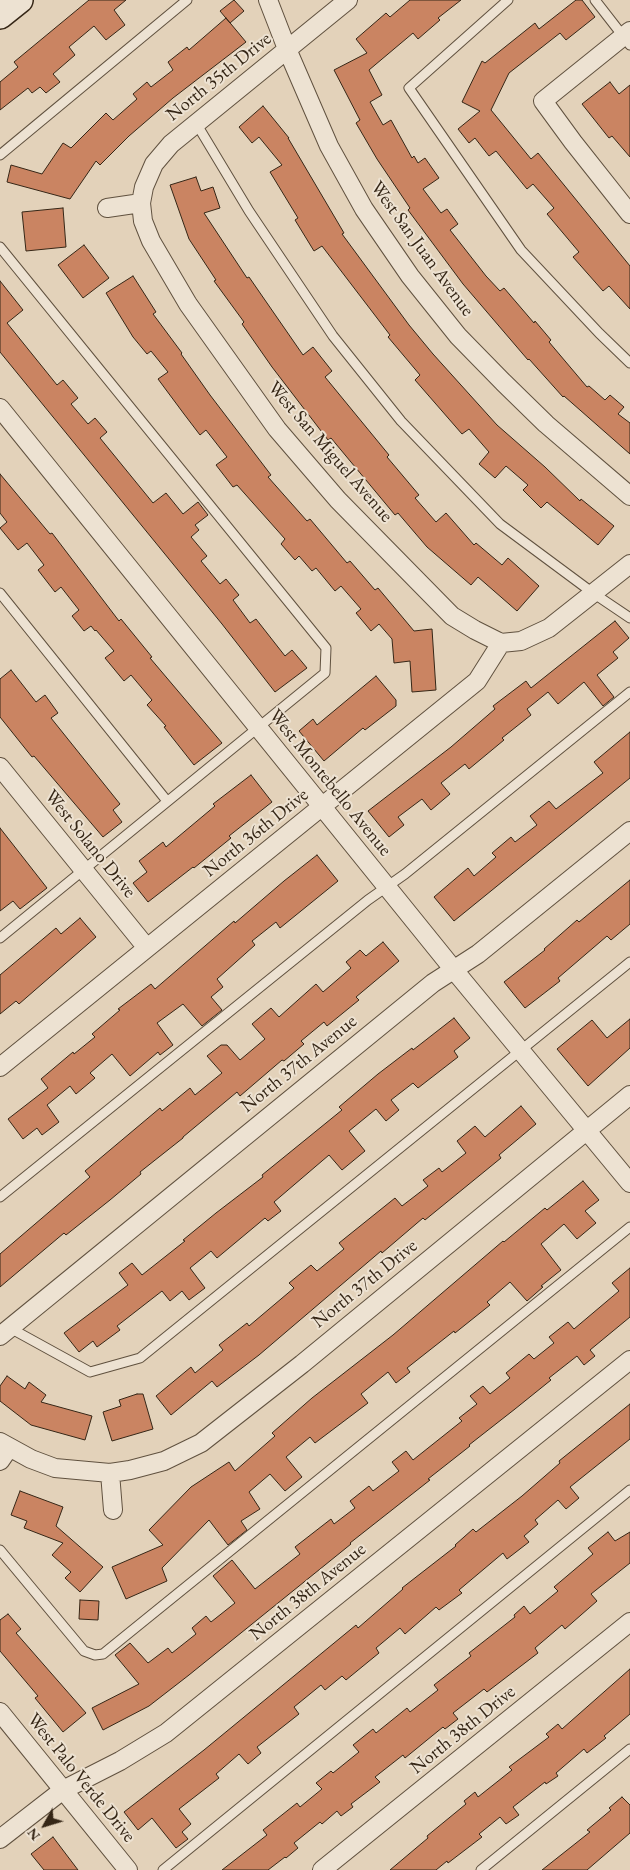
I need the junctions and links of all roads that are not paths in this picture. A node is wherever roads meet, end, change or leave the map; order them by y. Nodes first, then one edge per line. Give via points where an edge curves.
1 (20, 0) edge
2 (187, 0) edge
3 (268, 0) edge
4 (348, 0) edge
5 (508, 0) edge
6 (595, 0) edge
7 (0, 16) edge
8 (628, 37) edge
9 (287, 49) junction
10 (196, 123) junction
11 (0, 155) edge
12 (141, 204) junction
13 (107, 208) dead end
14 (630, 214) edge
15 (0, 247) edge
16 (630, 363) edge
17 (0, 408) edge
18 (630, 496) edge
19 (630, 564) edge
20 (0, 593) edge
21 (593, 593) junction
22 (630, 618) edge
23 (501, 643) junction
24 (630, 692) edge
25 (258, 727) junction
26 (0, 766) edge
27 (167, 801) junction
28 (322, 806) junction
29 (630, 831) edge
30 (83, 869) junction
31 (387, 887) junction
32 (0, 938) edge
33 (147, 948) junction
34 (630, 962) edge
35 (454, 970) junction
36 (521, 1051) junction
37 (0, 1068) edge
38 (630, 1095) edge
39 (586, 1131) junction
40 (630, 1183) edge
41 (0, 1197) edge
42 (630, 1227) edge
43 (5, 1332) edge
44 (630, 1360) edge
45 (3, 1450) edge
46 (110, 1472) junction
47 (630, 1490) edge
48 (113, 1510) dead end
49 (0, 1550) edge
50 (630, 1622) edge
51 (0, 1712) edge
52 (630, 1749) edge
53 (63, 1790) junction
54 (0, 1839) edge
55 (128, 1870) edge
56 (163, 1870) edge
57 (322, 1870) edge
58 (481, 1870) edge

1 - 7 main road
2 - 11 lane
3 - 9 street, West San Juan Avenue
4 - 9 street, North 35th Drive
5 - 16 lane via 410,88 521,250
6 - 8 lane
8 - 14 street via 543,101
9 - 10 street, North 35th Drive
9 - 18 street, West San Juan Avenue via 334,154 364,209 410,276 458,336 502,382
10 - 12 street, North 35th Drive via 154,164
10 - 21 lane via 249,211 333,336 400,420 500,524
12 - 13 street
12 - 23 street, West San Miguel Avenue via 143,222 151,241 188,304 277,428 338,500 452,616
15 - 25 lane via 326,648 325,672
17 - 25 street, West Montebello Avenue
19 - 21 street
20 - 27 lane
21 - 22 lane
21 - 23 street via 550,628 521,641
23 - 28 street, North 36th Drive via 477,682
24 - 31 lane
25 - 27 lane
25 - 28 street, West Montebello Avenue
26 - 30 street, West Solano Drive
27 - 30 lane
28 - 31 street, West Montebello Avenue
28 - 33 street, North 36th Drive
29 - 35 street, North 37th Avenue
30 - 32 lane
30 - 33 street, West Solano Drive
31 - 35 street, West Montebello Avenue
31 - 41 lane
33 - 37 street, North 36th Drive
34 - 36 lane
35 - 36 street, West Montebello Avenue
35 - 43 street, North 37th Avenue via 432,983
36 - 39 street, West Montebello Avenue
36 - 43 lane via 140,1358 90,1372
38 - 39 street, North 37th Drive
39 - 40 street, West Montebello Avenue
39 - 46 street, North 37th Drive via 201,1443 164,1461
42 - 49 lane via 103,1654 84,1651
44 - 53 street, North 38th Avenue via 166,1734
45 - 46 street, North 37th Drive via 55,1468
46 - 48 street
47 - 56 lane
50 - 57 street, North 38th Drive
51 - 53 street, West Palo Verde Drive
52 - 58 lane
53 - 54 street, North 38th Avenue
53 - 55 street, West Palo Verde Drive

